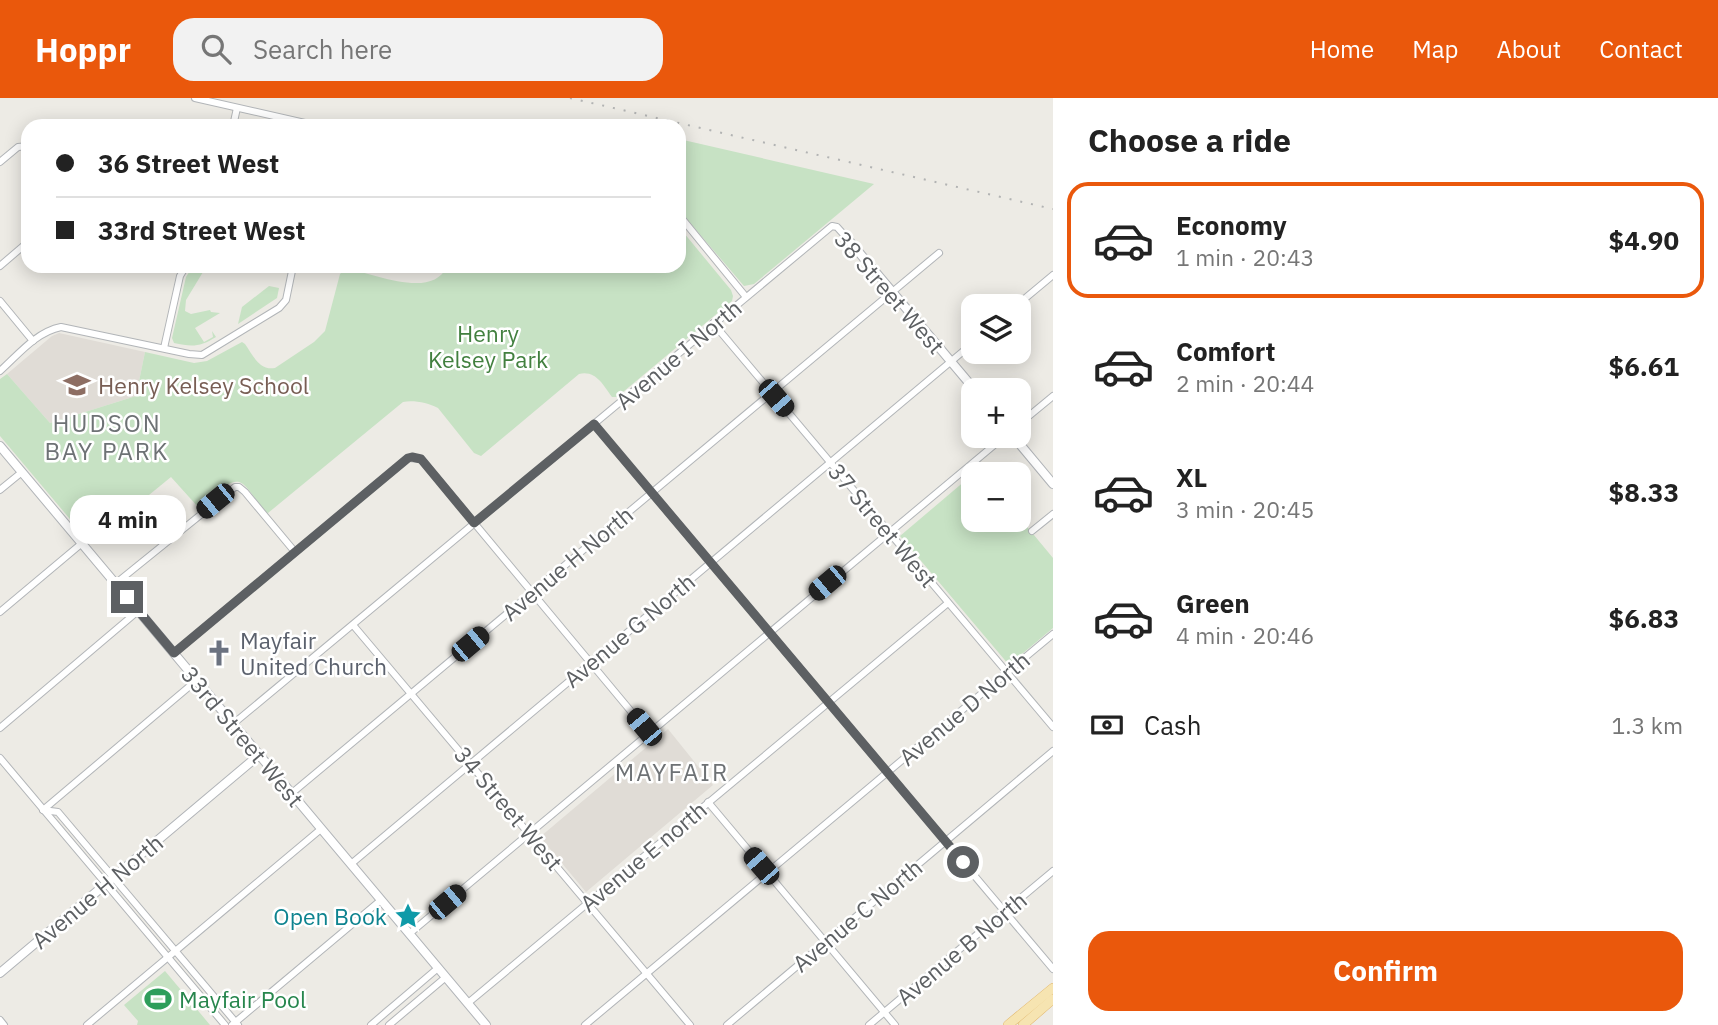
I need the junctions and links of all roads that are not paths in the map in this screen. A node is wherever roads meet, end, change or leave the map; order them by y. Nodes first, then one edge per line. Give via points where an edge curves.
1 (195, 98) edge
2 (237, 108) junction
3 (235, 119) edge
4 (286, 119) edge
5 (21, 147) edge
6 (0, 162) edge
7 (686, 224) edge
8 (832, 226) joint
9 (846, 237) joint
10 (21, 248) edge
11 (939, 253) dead end
12 (0, 266) edge
13 (181, 273) edge
14 (291, 273) edge
15 (1053, 275) edge
16 (893, 292) junction
17 (1030, 294) edge
18 (746, 297) junction
19 (0, 302) edge
20 (713, 323) junction
21 (33, 341) junction
22 (164, 348) junction
23 (961, 353) edge
24 (951, 362) junction
25 (0, 371) edge
26 (965, 378) edge
27 (771, 392) junction
28 (1053, 396) edge
29 (1031, 414) edge
30 (594, 424) junction
31 (0, 446) edge
32 (990, 448) edge
33 (1023, 448) edge
34 (831, 462) junction
35 (22, 472) junction
36 (1053, 484) edge
37 (0, 490) edge
38 (651, 493) junction
39 (1053, 514) edge
40 (474, 523) junction
41 (1032, 531) dead end
42 (889, 532) junction
43 (81, 544) junction
44 (295, 552) junction
45 (711, 562) junction
46 (115, 584) junction
47 (532, 593) junction
48 (948, 603) junction
49 (138, 611) junction
50 (0, 612) edge
51 (353, 625) junction
52 (770, 632) junction
53 (1053, 634) edge
54 (174, 653) junction
55 (590, 663) junction
56 (1007, 672) junction
57 (197, 680) junction
58 (412, 693) junction
59 (828, 702) junction
60 (233, 724) junction
61 (1053, 726) edge
62 (0, 728) edge
63 (649, 733) junction
64 (1053, 751) edge
65 (260, 755) junction
66 (0, 758) edge
67 (470, 763) junction
68 (886, 772) junction
69 (292, 793) junction
70 (708, 802) junction
71 (43, 810) junction
72 (321, 829) junction
73 (529, 833) junction
74 (945, 841) junction
75 (351, 864) junction
76 (1053, 871) edge
77 (766, 872) junction
78 (114, 877) junction
79 (105, 884) junction
80 (381, 900) junction
81 (588, 902) junction
82 (1005, 912) junction
83 (409, 934) junction
84 (825, 942) junction
85 (176, 951) junction
86 (167, 958) junction
87 (438, 968) junction
88 (1053, 969) edge
89 (0, 973) edge
90 (647, 973) junction
91 (446, 977) junction
92 (1053, 988) edge
93 (1053, 999) edge
94 (468, 1003) junction
95 (884, 1012) junction
96 (0, 1020) edge
97 (1035, 1021) edge
98 (235, 1024) edge
99 (4, 1025) edge
100 (87, 1025) edge
101 (225, 1025) edge
102 (371, 1025) edge
103 (389, 1025) edge
104 (486, 1025) edge
105 (585, 1025) edge
106 (690, 1025) edge
107 (727, 1025) edge
108 (869, 1025) edge
109 (895, 1025) edge
110 (1008, 1025) edge
111 (1023, 1025) edge

1 - 2 street
2 - 3 street
2 - 4 street
5 - 6 street
7 - 18 street
8 - 9 street, 38 Street West
8 - 18 street, Avenue I North
9 - 16 main road, 38 Street West
10 - 12 street
11 - 16 street, Avenue H North
13 - 22 street
14 - 22 street via 283,304 253,325 202,355
15 - 17 street
16 - 24 main road, 38 Street West
16 - 27 street, Avenue H North
18 - 20 street, Avenue I North
19 - 21 street
20 - 27 street, 37 Street West
20 - 30 street, Avenue I North
21 - 22 street via 51,329 66,327
21 - 25 street
23 - 24 street, Avenue G North
24 - 26 main road, 38 Street West
24 - 34 street, Avenue G North
27 - 34 street, 37 Street West
27 - 38 street, Avenue H North
28 - 29 street
30 - 38 street
30 - 40 street, Avenue I North
31 - 35 main road, 33rd Street West
32 - 42 street
33 - 36 main road
34 - 42 street, 37 Street West
34 - 45 street, Avenue G North
35 - 37 street
35 - 43 main road, 33rd Street West
38 - 45 street
38 - 47 street, Avenue H North
39 - 41 street
40 - 44 street via 421,459 412,457
40 - 47 street
40 - 51 street, Avenue I North
42 - 48 street, 37 Street West
42 - 52 street
43 - 46 main road, 33rd Street West
43 - 50 street
44 - 46 street via 239,486
44 - 54 street
45 - 52 street
45 - 55 street, Avenue G North
46 - 49 main road, 33rd Street West
47 - 55 street
47 - 58 street, Avenue H North
48 - 56 street, 37 Street West
48 - 59 street, Avenue E north
49 - 54 main road, 33rd Street West
49 - 62 street
51 - 58 street, 34 Street West
51 - 60 street, Avenue I North
52 - 59 street
52 - 63 street
53 - 56 street, Avenue D North
54 - 57 main road, 33rd Street West
55 - 63 street
55 - 67 street, Avenue G North
56 - 61 street, 37 Street West
56 - 68 street, Avenue D North
57 - 60 main road, 33rd Street West
57 - 71 street
58 - 67 street, 34 Street West
58 - 69 street, Avenue H North
59 - 68 street
59 - 70 street, Avenue E north
60 - 65 main road, 33rd Street West
63 - 73 street
64 - 74 street, Avenue C North
65 - 69 main road, 33rd Street West
65 - 78 main road, Avenue H North
66 - 71 street
67 - 73 street, 34 Street West
67 - 75 street, Avenue G North
68 - 74 street
68 - 77 street, Avenue D North
69 - 72 main road, 33rd Street West
70 - 77 street
70 - 81 street, Avenue E north
71 - 78 street via 58,812
71 - 79 street
72 - 75 main road, 33rd Street West
72 - 85 street
73 - 81 street, 34 Street West
73 - 83 street
74 - 82 street
74 - 84 street, Avenue C North
75 - 80 main road, 33rd Street West
76 - 82 street, Avenue B North
77 - 84 street
77 - 90 street, Avenue D North
78 - 79 main road, Avenue H North
78 - 85 street
79 - 86 street
79 - 89 main road, Avenue H North
80 - 83 main road, 33rd Street West
80 - 98 street
81 - 90 street, 34 Street West
81 - 94 street, Avenue E north
82 - 88 street
82 - 95 street, Avenue B North
83 - 87 main road, 33rd Street West
84 - 95 street
84 - 107 street, Avenue C North
85 - 86 street
85 - 98 street
86 - 100 street
86 - 101 street
87 - 91 main road, 33rd Street West
87 - 102 street
90 - 105 street, Avenue D North
90 - 106 street, 34 Street West
91 - 94 main road, 33rd Street West
91 - 103 street
92 - 110 main road
93 - 97 main road
94 - 104 main road, 33rd Street West
95 - 108 street, Avenue B North
95 - 109 street
96 - 99 street
97 - 111 main road

